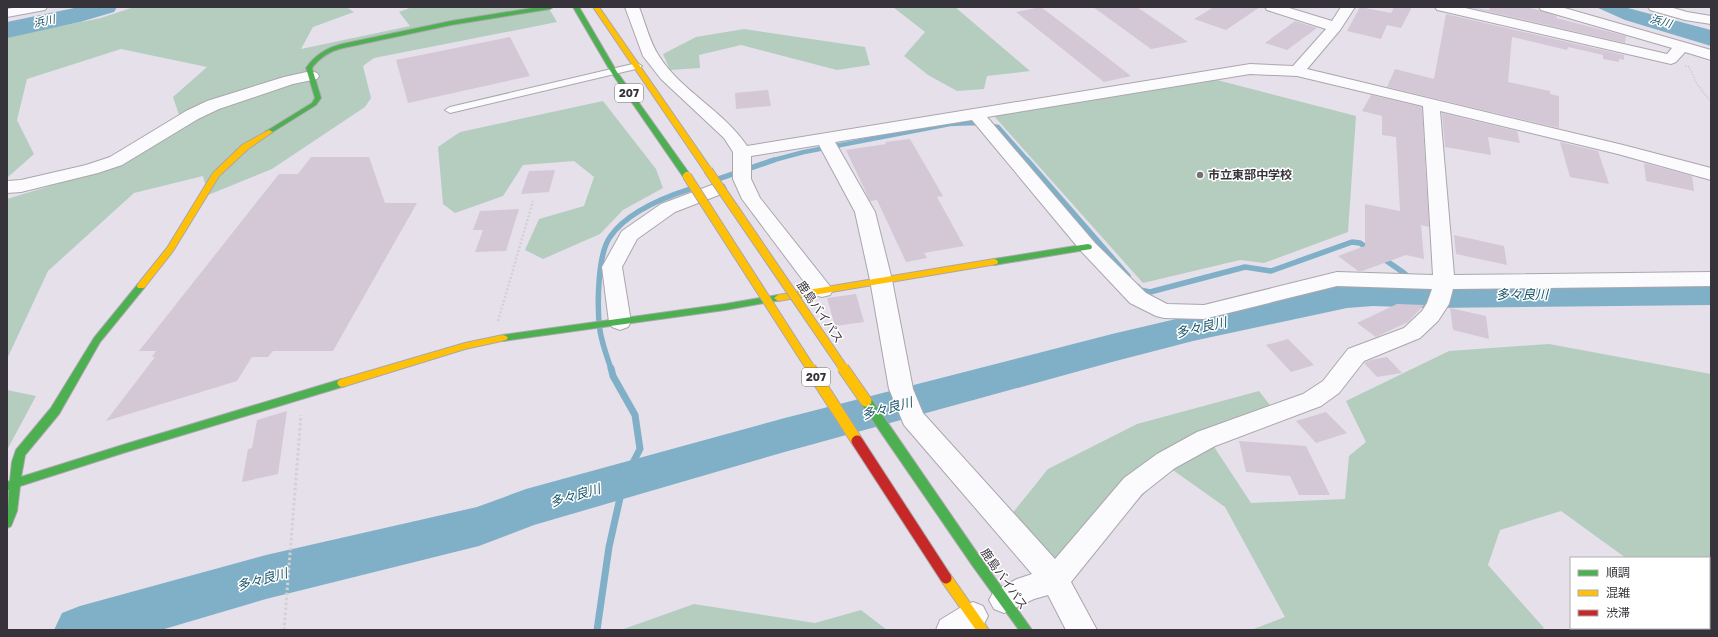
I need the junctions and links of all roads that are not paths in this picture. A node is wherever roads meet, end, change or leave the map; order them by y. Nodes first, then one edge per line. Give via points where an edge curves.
1 (40, 7) edge
2 (550, 7) edge
3 (576, 7) edge
4 (596, 7) edge
5 (632, 7) edge
6 (1272, 7) edge
7 (1348, 7) edge
8 (1442, 7) edge
9 (1546, 7) edge
10 (1655, 7) edge
11 (1573, 10) edge
12 (7, 13) edge
13 (1711, 20) edge
14 (1335, 27) junction
15 (1560, 33) junction
16 (1681, 47) junction
17 (1711, 56) edge
18 (637, 66) junction
19 (1297, 71) junction
20 (614, 72) junction
21 (311, 76) junction
22 (1431, 104) junction
23 (450, 110) dead end
24 (980, 120) junction
25 (829, 146) junction
26 (742, 152) junction
27 (1711, 174) edge
28 (742, 179) junction
29 (7, 187) edge
30 (1088, 246) junction
31 (1711, 279) edge
32 (881, 280) junction
33 (1425, 281) junction
34 (822, 290) junction
35 (620, 322) junction
36 (11, 485) edge
37 (7, 522) edge
38 (1055, 580) junction
39 (1004, 600) junction
40 (969, 625) edge
41 (1026, 630) edge
42 (1082, 630) edge

1 - 12 street
2 - 21 main road via 451,23 342,46 316,57 309,68
3 - 20 main road, 207
4 - 18 main road, 鹿島バイパス / 207
5 - 26 street via 651,56 667,76 732,136
6 - 14 street
7 - 14 street
8 - 15 street
9 - 11 street
10 - 13 street
11 - 15 street
11 - 16 street
14 - 19 street
15 - 16 street via 1671,60
16 - 17 street
18 - 20 lane
18 - 39 main road, 鹿島バイパス / 207, bridge
19 - 22 street
19 - 24 street via 1250,69
20 - 23 lane
20 - 40 main road, 207, bridge via 687,176 946,578
21 - 29 street via 290,80 213,105 116,161 21,186
21 - 36 main road via 318,98 314,104 245,147 216,175 170,249 97,340 55,411 20,453
22 - 27 street
22 - 33 street
24 - 25 street
24 - 30 street
25 - 26 street
25 - 32 street via 865,212
26 - 28 street
28 - 34 street via 751,199
28 - 35 street via 668,208 629,235 612,267
30 - 32 main road
30 - 33 street via 1138,298 1164,311 1204,312 1337,279
31 - 33 street
32 - 34 main road
32 - 38 street via 901,389 913,418
33 - 38 street via 1438,304 1430,316 1412,333 1356,355 1331,386 1312,400 1206,439 1166,461 1133,486
34 - 35 main road via 725,308
35 - 36 main road via 465,346
36 - 37 main road via 12,511
38 - 39 street via 1026,588
38 - 42 street
39 - 41 main road, 鹿島バイパス / 207

